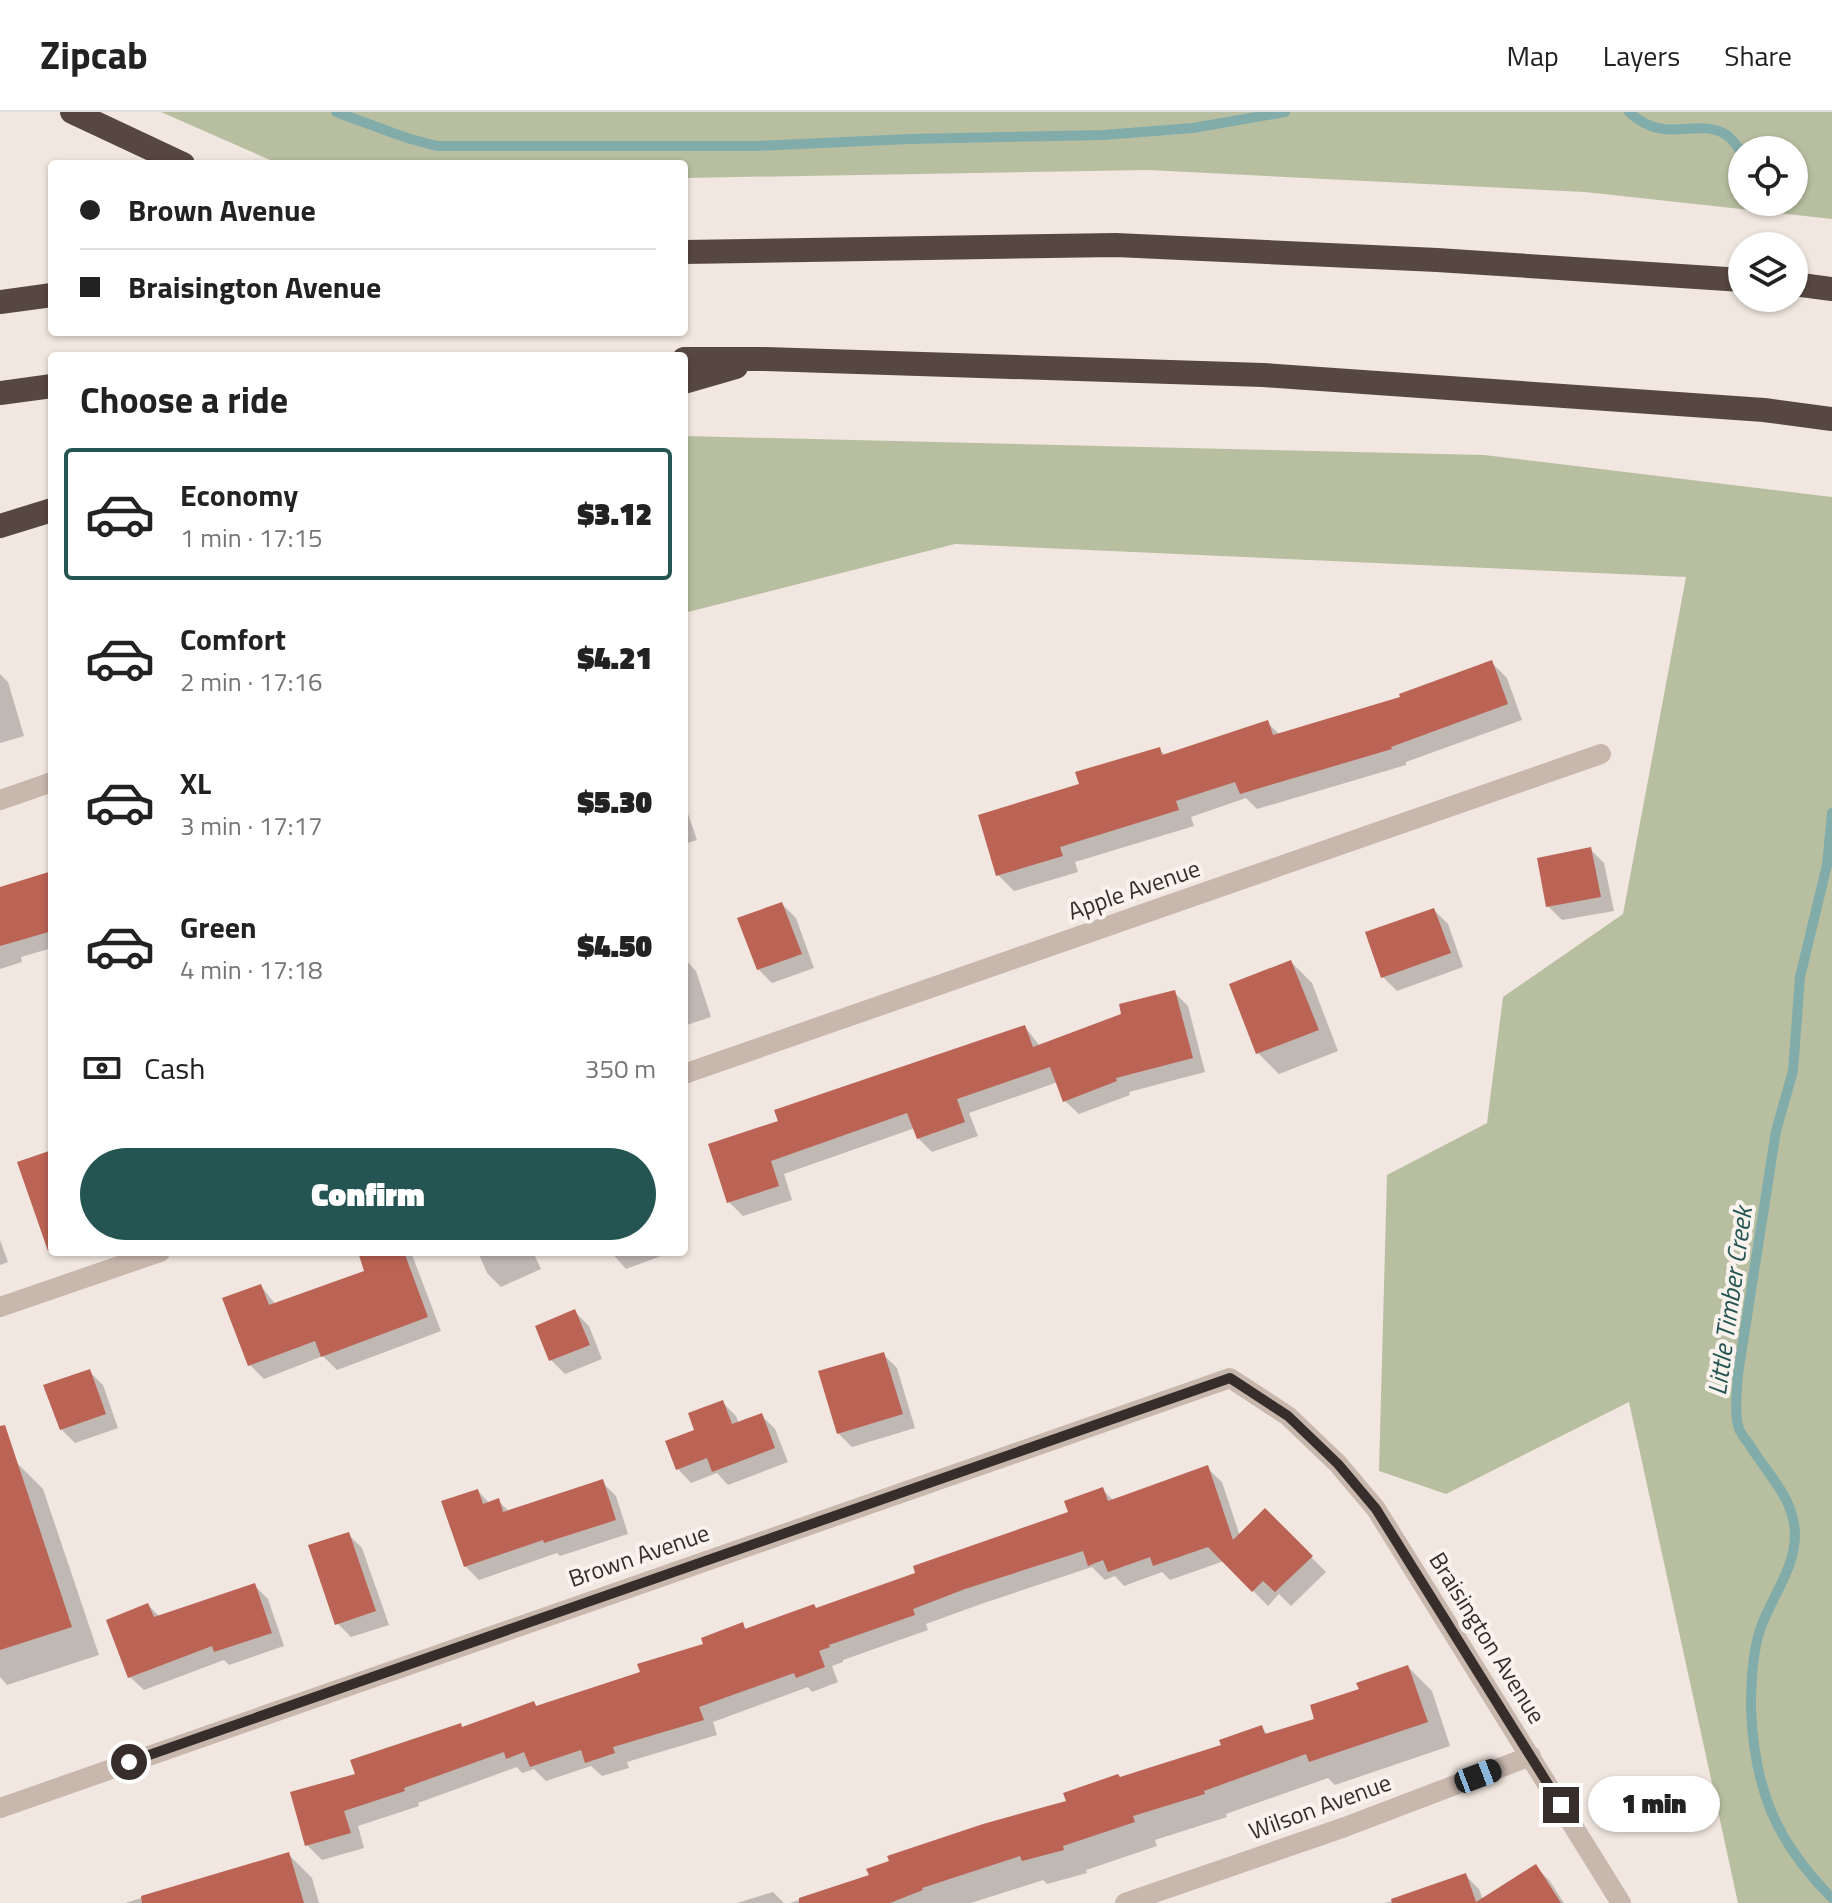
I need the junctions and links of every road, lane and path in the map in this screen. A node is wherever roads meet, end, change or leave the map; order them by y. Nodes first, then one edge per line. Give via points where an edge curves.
1 (72, 112) edge
2 (174, 160) edge
3 (688, 251) edge
4 (1728, 279) edge
5 (1808, 286) edge
6 (1832, 289) edge
7 (48, 296) edge
8 (0, 302) edge
9 (688, 359) edge
10 (765, 359) junction
11 (688, 381) edge
12 (48, 387) edge
13 (0, 393) edge
14 (1832, 419) edge
15 (48, 511) edge
16 (0, 526) edge
17 (1601, 754) dead end
18 (48, 783) edge
19 (0, 800) edge
20 (688, 1073) edge
21 (148, 1256) edge
22 (0, 1307) edge
23 (1288, 1416) joint
24 (1531, 1756) junction
25 (0, 1808) edge
26 (1125, 1903) edge
27 (1621, 1903) edge

1 - 2 highway
3 - 4 highway via 1116,245
5 - 6 highway
7 - 8 highway
9 - 10 highway
10 - 11 highway
10 - 14 highway via 1263,375
12 - 13 highway
15 - 16 highway
17 - 20 street, Apple Avenue
18 - 19 street
21 - 22 street
23 - 24 street, Braisington Avenue via 1376,1509
23 - 25 street, Brown Avenue via 1230,1378
24 - 26 street, Wilson Avenue
24 - 27 street, Braisington Avenue

